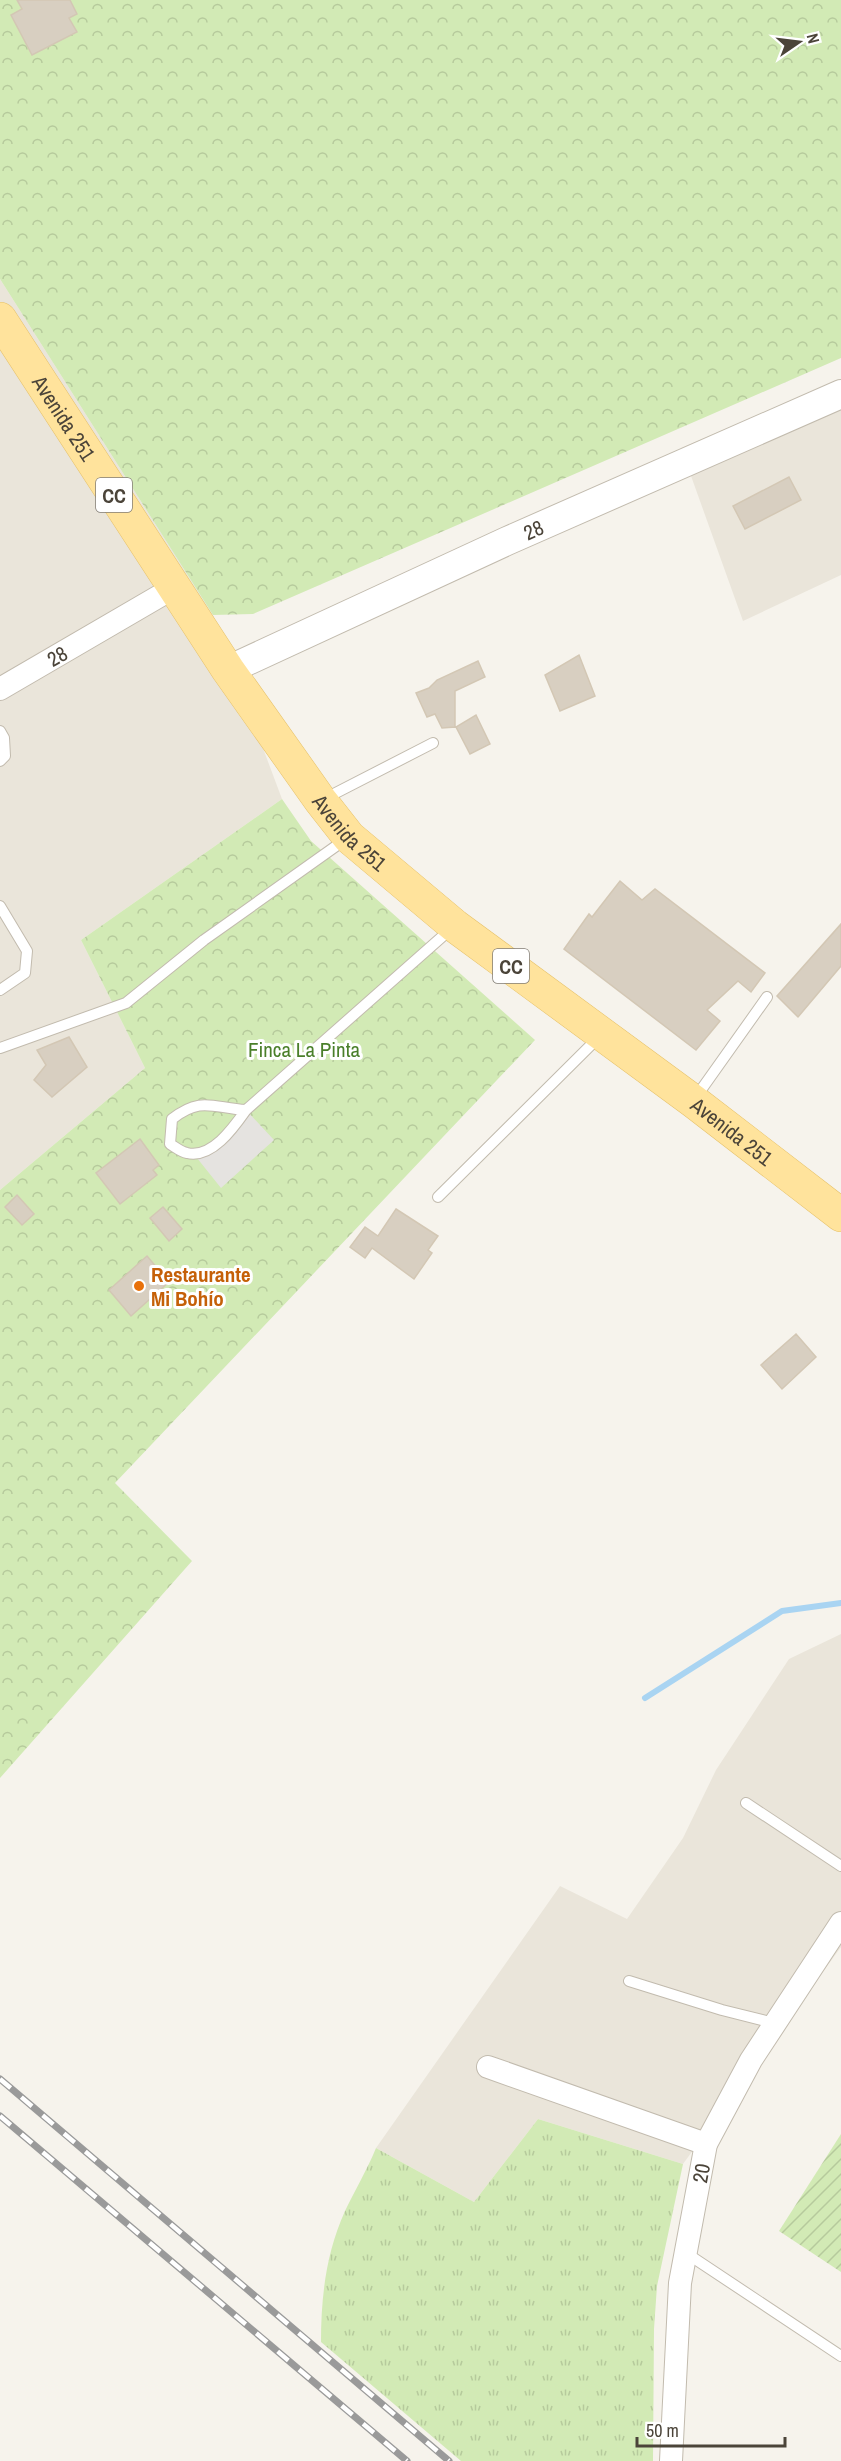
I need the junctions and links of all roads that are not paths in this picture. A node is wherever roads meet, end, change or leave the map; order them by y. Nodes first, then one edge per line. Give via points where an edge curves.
1 (0, 319) edge
2 (841, 394) edge
3 (175, 587) junction
4 (228, 670) junction
5 (0, 689) edge
6 (0, 731) edge
7 (433, 743) dead end
8 (0, 761) edge
9 (320, 800) junction
10 (349, 837) junction
11 (0, 906) edge
12 (455, 926) junction
13 (0, 990) edge
14 (767, 997) dead end
15 (602, 1033) junction
16 (0, 1048) edge
17 (693, 1101) junction
18 (246, 1110) junction
19 (438, 1197) dead end
20 (841, 1215) edge
21 (746, 1803) dead end
22 (841, 1866) edge
23 (841, 1923) edge
24 (629, 1981) dead end
25 (774, 2023) junction
26 (488, 2067) dead end
27 (706, 2144) junction
28 (686, 2253) junction
29 (841, 2356) edge
30 (671, 2461) edge

1 - 3 main road, Avenida 251 / CC
2 - 4 street, 28 via 507,541
3 - 4 main road, Avenida 251 / CC
3 - 5 street, 28
4 - 9 main road, Avenida 251 / CC
6 - 8 lane via 5,756
7 - 9 lane
9 - 10 main road, Avenida 251 / CC
10 - 12 main road, Avenida 251 / CC
10 - 16 lane via 204,940 126,1003
11 - 13 lane via 27,951 25,973
12 - 15 main road, Avenida 251 / CC
12 - 18 lane
14 - 17 lane
15 - 17 main road, Avenida 251 / CC
15 - 19 lane
17 - 20 main road, Avenida 251 / CC
18 - 18 lane via 227,1137 205,1151 188,1154 170,1144 172,1119 191,1105
21 - 22 lane
23 - 25 street, 20
24 - 25 lane
25 - 27 street, 20
26 - 27 street
27 - 28 street, 20
28 - 29 lane
28 - 30 street, 20 via 680,2283

